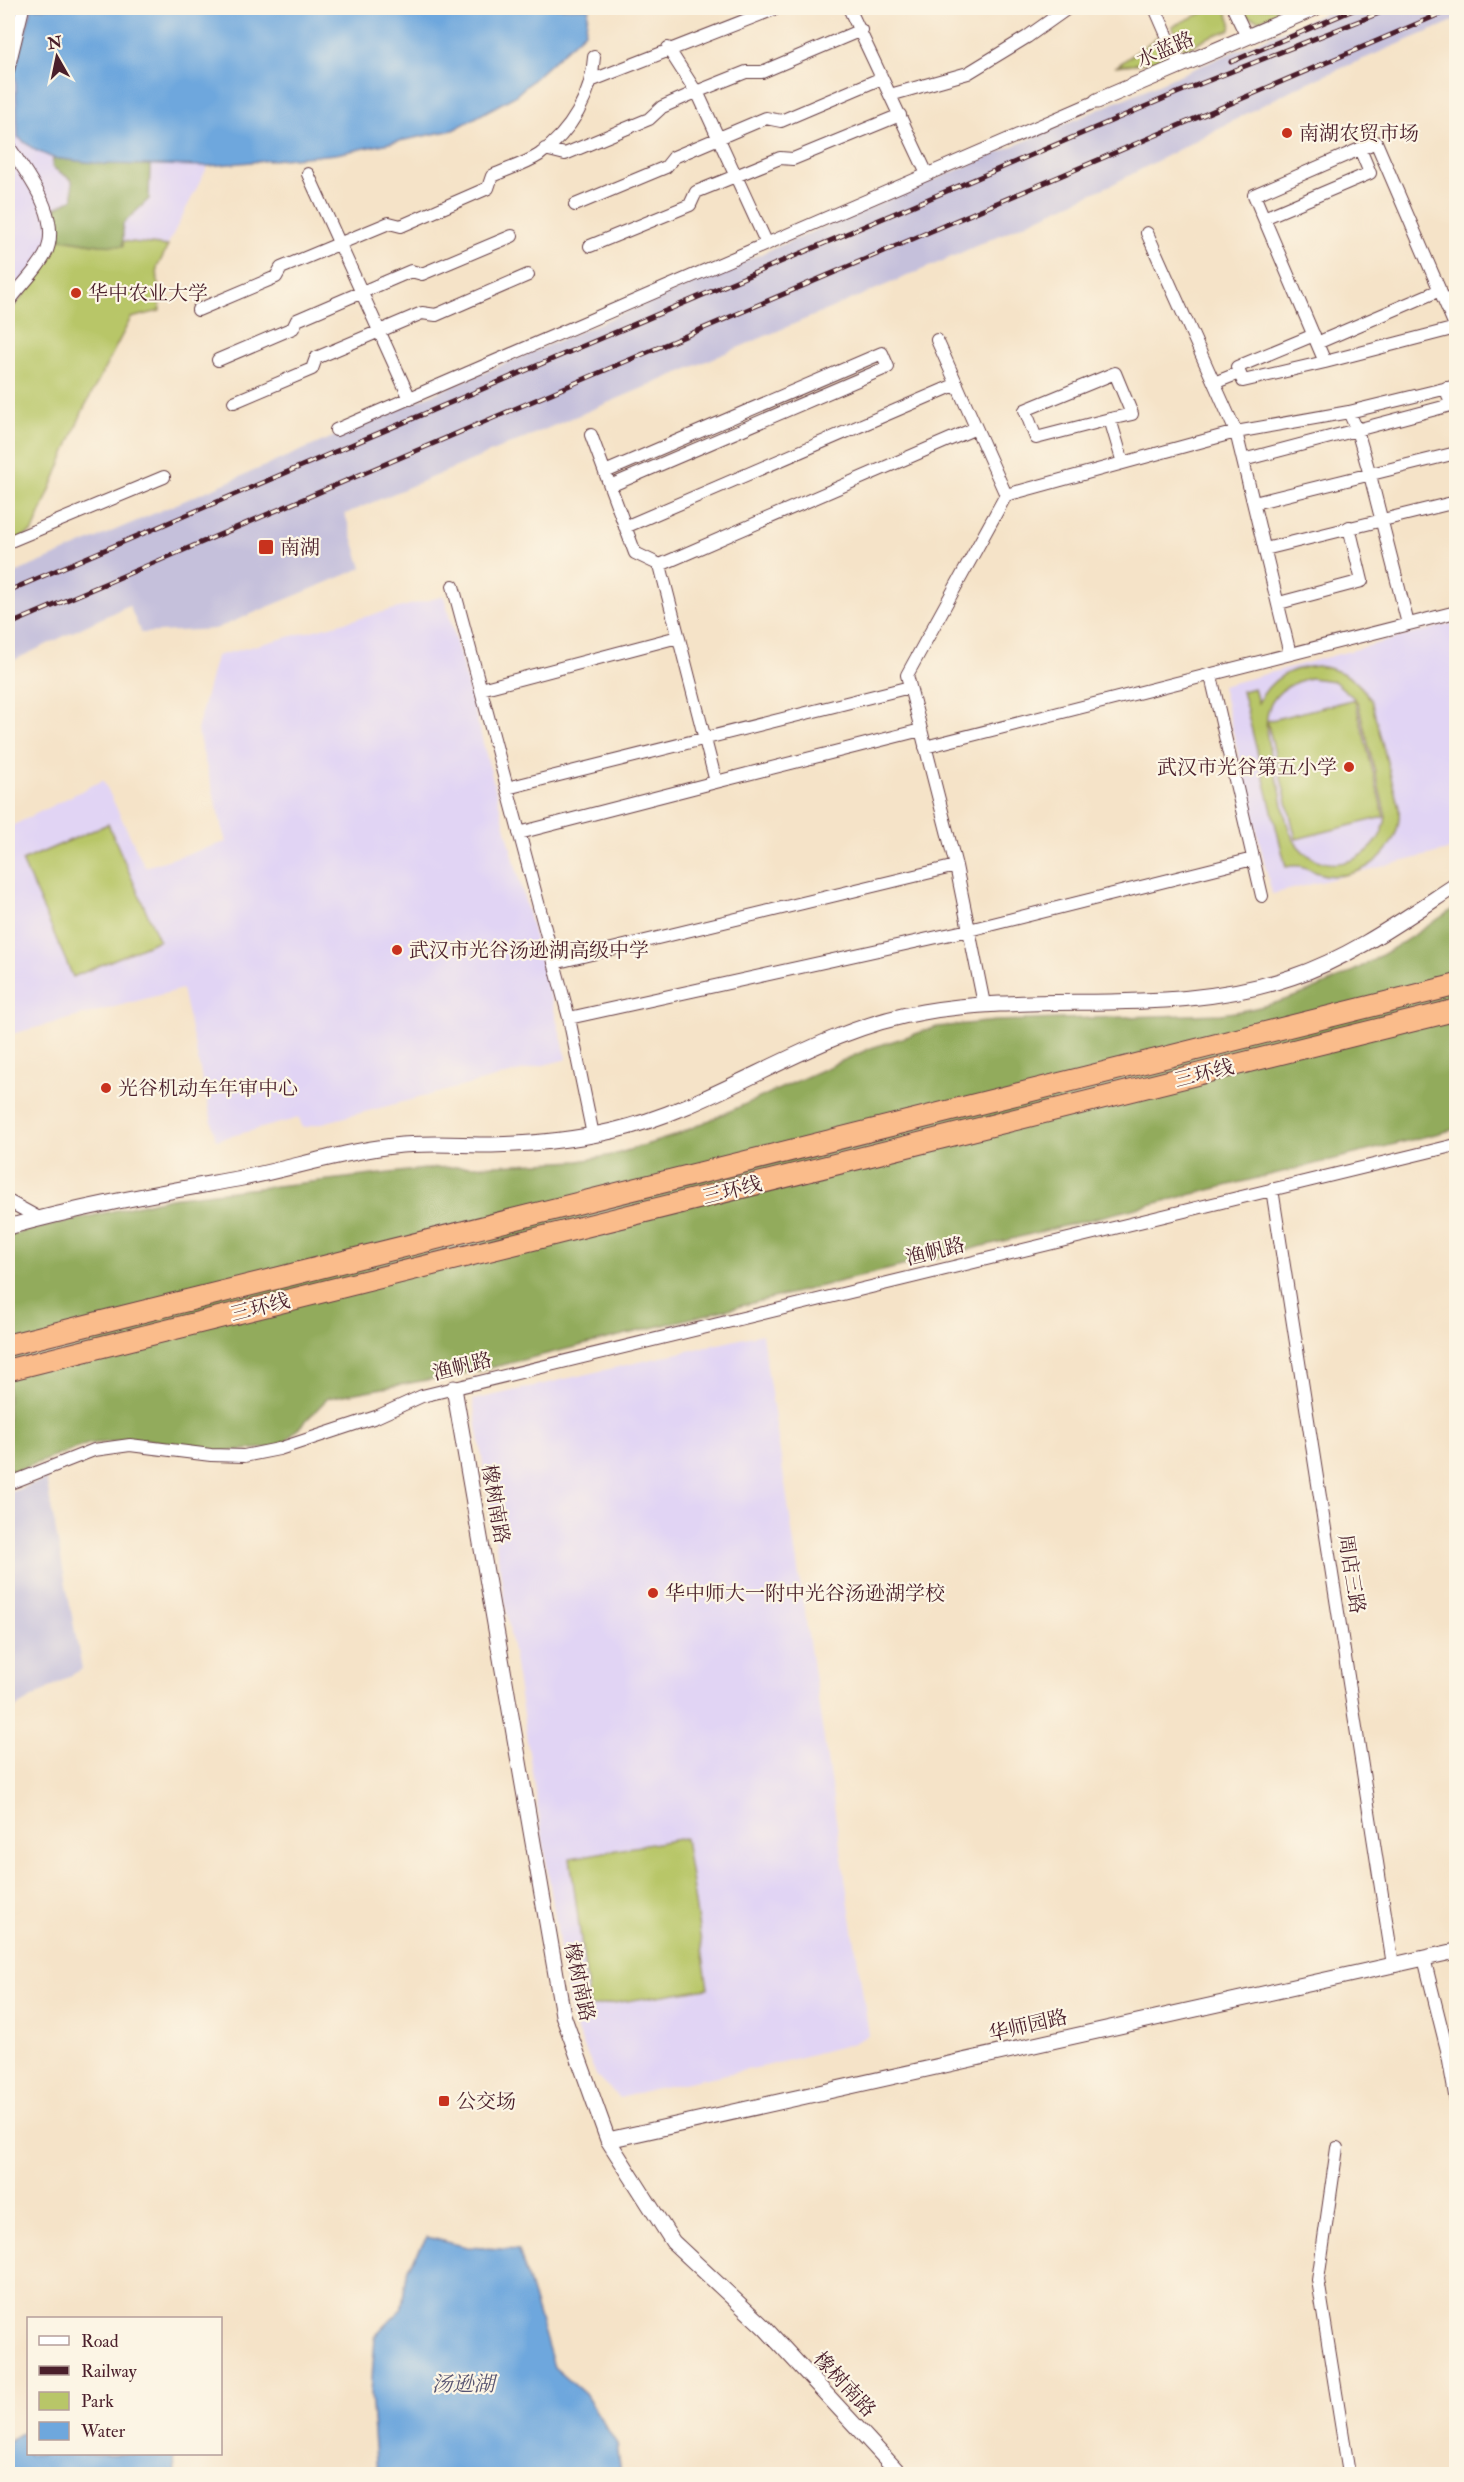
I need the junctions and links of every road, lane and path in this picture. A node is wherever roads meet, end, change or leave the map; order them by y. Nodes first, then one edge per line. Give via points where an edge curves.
1 (23, 8) edge
2 (777, 8) edge
3 (849, 8) edge
4 (1068, 8) edge
5 (1155, 8) edge
6 (1233, 8) edge
7 (1315, 8) edge
8 (861, 30) junction
9 (1247, 37) junction
10 (668, 48) junction
11 (594, 57) dead end
12 (1180, 65) junction
13 (8, 70) edge
14 (882, 78) junction
15 (593, 80) junction
16 (696, 92) junction
17 (890, 96) junction
18 (1097, 101) joint
19 (900, 115) junction
20 (719, 138) junction
21 (8, 145) edge
22 (545, 149) junction
23 (1360, 149) junction
24 (308, 174) dead end
25 (927, 174) junction
26 (736, 176) junction
27 (575, 205) dead end
28 (1264, 218) junction
29 (1147, 233) dead end
30 (512, 236) dead end
31 (339, 244) junction
32 (767, 244) junction
33 (590, 246) dead end
34 (528, 275) dead end
35 (1440, 290) junction
36 (361, 292) junction
37 (8, 303) edge
38 (198, 310) dead end
39 (1456, 329) edge
40 (378, 331) junction
41 (1316, 339) junction
42 (937, 340) dead end
43 (218, 360) dead end
44 (1325, 362) junction
45 (1239, 373) junction
46 (1214, 383) junction
47 (957, 384) junction
48 (1451, 387) edge
49 (410, 399) junction
50 (234, 402) dead end
51 (1349, 412) junction
52 (1110, 419) junction
53 (726, 420) junction
54 (976, 428) junction
55 (336, 430) dead end
56 (1357, 430) junction
57 (1236, 432) junction
58 (732, 434) junction
59 (591, 435) dead end
60 (1456, 453) edge
61 (1243, 460) junction
62 (1123, 463) junction
63 (605, 472) junction
64 (1370, 475) junction
65 (164, 477) dead end
66 (610, 486) junction
67 (1006, 495) junction
68 (1456, 502) edge
69 (1254, 503) junction
70 (1382, 521) junction
71 (625, 527) junction
72 (1349, 527) junction
73 (8, 542) edge
74 (1265, 549) junction
75 (660, 565) junction
76 (453, 586) dead end
77 (1279, 603) junction
78 (1456, 612) edge
79 (1408, 624) junction
80 (678, 637) junction
81 (1290, 654) junction
82 (1211, 676) junction
83 (910, 687) junction
84 (481, 689) junction
85 (921, 730) junction
86 (705, 739) junction
87 (925, 747) junction
88 (716, 782) junction
89 (507, 788) junction
90 (519, 833) junction
91 (1253, 859) junction
92 (956, 866) junction
93 (1456, 885) edge
94 (1263, 896) dead end
95 (969, 930) junction
96 (554, 963) junction
97 (1456, 985) edge
98 (984, 1004) junction
99 (1456, 1010) edge
100 (569, 1018) junction
101 (592, 1136) junction
102 (1456, 1145) edge
103 (1272, 1190) junction
104 (8, 1201) edge
105 (39, 1218) junction
106 (8, 1227) edge
107 (8, 1344) edge
108 (8, 1370) edge
109 (454, 1388) junction
110 (8, 1484) edge
111 (1456, 1951) edge
112 (1424, 1958) junction
113 (1394, 1965) junction
114 (1456, 2101) edge
115 (608, 2140) junction
116 (1337, 2148) dead end
117 (900, 2475) edge
118 (1349, 2475) edge

1 - 13 street
2 - 10 street
3 - 8 street
4 - 17 street via 968,74
5 - 12 street
6 - 9 street
7 - 9 street, 水蓝路
8 - 14 street
8 - 16 street via 762,72 746,72
9 - 12 street, 水蓝路
10 - 15 street
10 - 16 street
11 - 15 street
12 - 18 street, 水蓝路
14 - 17 street
14 - 20 street via 781,121 766,118
15 - 22 street via 560,137
16 - 20 street
16 - 22 street via 662,107 649,119 565,154
17 - 19 street
18 - 25 street
19 - 25 street
19 - 26 street via 793,159 780,158
20 - 26 street
20 - 27 street via 674,157 666,167
21 - 37 street via 46,205 49,227 46,253
22 - 31 street via 492,176 488,188 401,226 388,223
23 - 28 street via 1254,195
23 - 28 street via 1370,173
23 - 35 street via 1376,142
24 - 31 street
25 - 32 street
26 - 32 street
26 - 33 street via 696,192 690,205
28 - 41 street
29 - 46 street
30 - 36 street via 422,274 411,271
31 - 36 street
31 - 38 street via 282,268 276,277
32 - 49 street
34 - 40 street via 436,315 422,312
35 - 39 street
35 - 41 street
36 - 40 street
36 - 43 street via 297,320 293,328
39 - 44 street
40 - 49 street
40 - 50 street via 316,358 312,369
41 - 44 street
41 - 45 street via 1237,368
42 - 47 street
44 - 45 street via 1243,381
45 - 46 street
46 - 57 street
47 - 54 street
47 - 71 street
48 - 51 street
48 - 56 street via 1451,405
49 - 55 street
51 - 56 street
51 - 57 street
52 - 52 street via 1036,438 1025,410 1115,373 1132,414
52 - 62 street
53 - 58 street
53 - 58 street via 882,353 888,367
53 - 63 street
54 - 67 street
54 - 75 street
56 - 61 street
56 - 64 street
57 - 61 street
57 - 62 street
58 - 66 street
59 - 63 street
60 - 64 street
61 - 69 street
62 - 67 street
63 - 66 street
64 - 69 street
64 - 70 street
65 - 73 street
66 - 71 street
67 - 83 street via 907,675
68 - 70 street
69 - 74 street
70 - 72 street
70 - 79 street
71 - 75 street via 635,553
72 - 74 street
72 - 77 street via 1362,581
74 - 77 street
75 - 80 street
76 - 84 street
77 - 81 street
78 - 79 street
79 - 81 street
80 - 84 street
80 - 86 street
81 - 82 street
82 - 87 street
82 - 91 street
83 - 85 street
83 - 86 street
84 - 89 street
85 - 87 street
85 - 88 street
86 - 88 street
86 - 89 street
87 - 92 street
88 - 90 street
89 - 90 street
90 - 96 street
91 - 94 street
91 - 95 street
92 - 95 street
92 - 96 street
93 - 98 street via 1350,951 1314,969 1269,984 1191,998
95 - 98 street
95 - 100 street
96 - 100 street
97 - 107 highway, 三环线
98 - 101 street via 922,1012 868,1025 684,1108
99 - 108 highway, 三环线
100 - 101 street
101 - 105 street via 491,1145 391,1146
102 - 103 street, 渔帆路
103 - 109 street, 渔帆路
103 - 113 street, 周店三路
104 - 105 street
105 - 106 street
109 - 110 street, 渔帆路 via 422,1396 376,1417 244,1456 130,1445 94,1450
109 - 115 street, 橡树南路 via 562,2015
111 - 112 street, 华师园路
112 - 113 street, 华师园路
112 - 114 street
113 - 115 street, 华师园路
115 - 117 street, 橡树南路 via 673,2242 765,2328
116 - 118 street via 1318,2280

